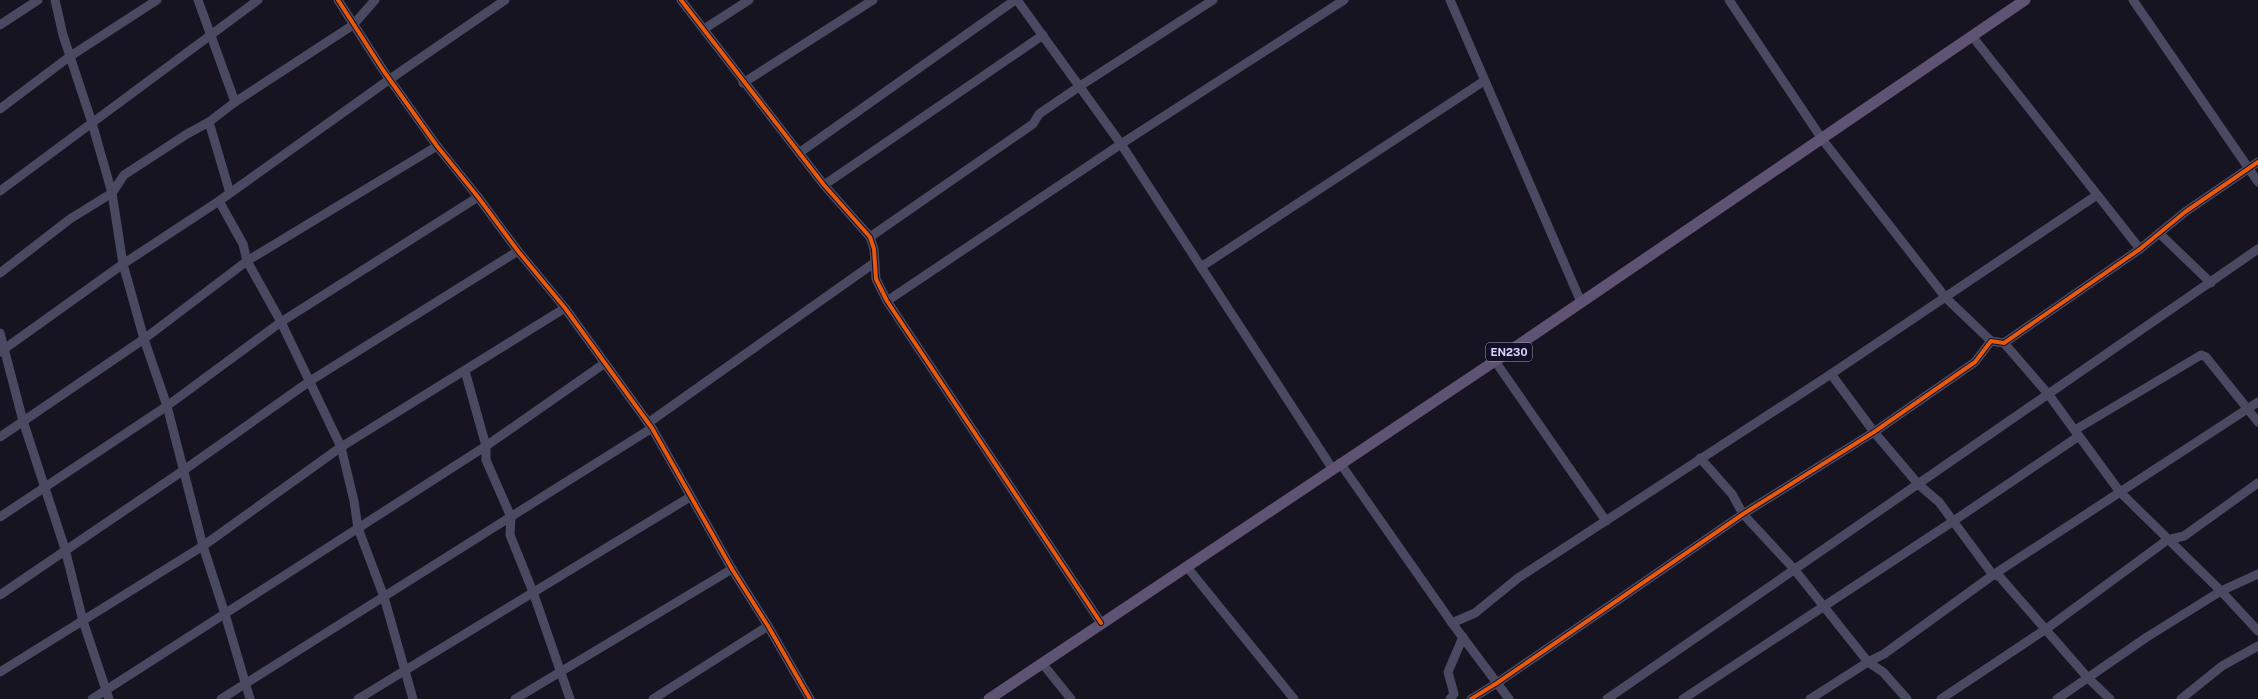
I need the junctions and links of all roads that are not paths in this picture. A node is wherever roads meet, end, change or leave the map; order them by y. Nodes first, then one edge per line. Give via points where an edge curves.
1 (38, 0) edge
2 (55, 0) edge
3 (157, 0) edge
4 (198, 0) edge
5 (258, 0) edge
6 (338, 0) edge
7 (375, 0) edge
8 (505, 0) edge
9 (681, 0) edge
10 (749, 0) edge
11 (873, 0) edge
12 (1016, 0) edge
13 (1213, 0) edge
14 (1344, 0) edge
15 (1450, 0) edge
16 (1729, 0) edge
17 (2025, 0) edge
18 (2133, 0) edge
19 (0, 25) edge
20 (353, 25) junction
21 (704, 29) junction
22 (209, 35) junction
23 (1043, 35) junction
24 (1972, 36) junction
25 (69, 57) junction
26 (390, 79) junction
27 (1484, 81) junction
28 (743, 83) junction
29 (1080, 86) junction
30 (235, 102) junction
31 (0, 108) edge
32 (209, 122) junction
33 (92, 123) junction
34 (1822, 139) junction
35 (1120, 144) junction
36 (437, 146) junction
37 (799, 153) junction
38 (2258, 162) edge
39 (2248, 169) junction
40 (2258, 182) edge
41 (824, 185) junction
42 (0, 191) edge
43 (112, 193) junction
44 (230, 193) junction
45 (2097, 195) junction
46 (478, 196) junction
47 (219, 201) junction
48 (2159, 233) junction
49 (870, 236) junction
50 (2140, 249) junction
51 (2258, 250) edge
52 (518, 251) junction
53 (247, 261) junction
54 (874, 263) junction
55 (123, 264) junction
56 (1201, 267) junction
57 (0, 273) edge
58 (2211, 283) junction
59 (1946, 298) junction
60 (887, 301) junction
61 (1581, 302) junction
62 (565, 308) junction
63 (281, 322) junction
64 (0, 333) edge
65 (144, 339) junction
66 (1991, 341) junction
67 (2004, 343) junction
68 (2, 351) edge
69 (1495, 361) junction
70 (605, 363) junction
71 (465, 371) junction
72 (1831, 374) junction
73 (310, 381) junction
74 (2049, 395) junction
75 (2258, 402) edge
76 (167, 406) junction
77 (2247, 410) junction
78 (23, 421) junction
79 (2258, 422) edge
80 (650, 425) junction
81 (1874, 432) junction
82 (2077, 433) junction
83 (0, 437) edge
84 (486, 446) junction
85 (341, 447) junction
86 (1700, 458) junction
87 (1336, 466) junction
88 (184, 470) junction
89 (2258, 483) edge
90 (1919, 485) junction
91 (44, 487) junction
92 (2120, 492) junction
93 (690, 498) junction
94 (1744, 514) junction
95 (0, 517) edge
96 (511, 517) junction
97 (1606, 521) junction
98 (1952, 522) junction
99 (358, 528) junction
100 (2167, 540) junction
101 (203, 546) junction
102 (65, 549) junction
103 (1187, 567) junction
104 (732, 569) junction
105 (1794, 569) junction
106 (2258, 574) edge
107 (1993, 575) junction
108 (2221, 591) junction
109 (533, 592) junction
110 (0, 595) edge
111 (384, 597) junction
112 (1824, 607) junction
113 (225, 614) junction
114 (83, 621) junction
115 (1101, 623) junction
116 (1452, 623) junction
117 (768, 626) junction
118 (2046, 629) junction
119 (2258, 631) edge
120 (1463, 637) junction
121 (2258, 646) edge
122 (1868, 662) junction
123 (1042, 663) junction
124 (406, 670) junction
125 (0, 672) edge
126 (560, 672) junction
127 (2088, 678) junction
128 (1497, 683) junction
129 (244, 684) junction
130 (106, 690) junction
131 (92, 699) edge
132 (109, 699) edge
133 (220, 699) edge
134 (250, 699) edge
135 (358, 699) edge
136 (413, 699) edge
137 (515, 699) edge
138 (570, 699) edge
139 (653, 699) edge
140 (810, 699) edge
141 (989, 699) edge
142 (1071, 699) edge
143 (1294, 699) edge
144 (1450, 699) edge
145 (1471, 699) edge
146 (1509, 699) edge
147 (1607, 699) edge
148 (1683, 699) edge
149 (1810, 699) edge
150 (1907, 699) edge
151 (1941, 699) edge
152 (2057, 699) edge
153 (2110, 699) edge
154 (2181, 699) edge

1 - 19 street
2 - 25 street
3 - 25 street
4 - 22 street
5 - 22 street
6 - 20 street
7 - 20 street
8 - 26 street
9 - 21 street
10 - 21 street
11 - 28 street
12 - 23 street
12 - 37 street
13 - 29 street
14 - 35 street
15 - 27 street
16 - 34 street
17 - 24 main road, EN230
18 - 39 street
20 - 26 street
20 - 30 street
21 - 28 street
22 - 30 street
22 - 33 street
23 - 29 street
23 - 41 street
24 - 34 main road, EN230
24 - 45 street
25 - 31 street
25 - 33 street
26 - 36 street
26 - 44 street
27 - 56 street
27 - 61 street
28 - 37 street
29 - 35 street
29 - 49 street via 1039,114 1033,124
30 - 32 street
32 - 43 street via 124,175
32 - 44 street
33 - 42 street
33 - 43 street
34 - 59 street
34 - 61 main road, EN230
35 - 56 street
35 - 60 street
36 - 46 street
36 - 53 street
37 - 41 street
38 - 39 street
39 - 40 street
39 - 48 street
41 - 49 street
43 - 55 street
43 - 57 street via 70,219
44 - 47 street
45 - 50 street
45 - 59 street
46 - 52 street
46 - 63 street
47 - 53 street via 243,244
47 - 55 street
48 - 50 street
48 - 58 street
49 - 54 street via 874,249
50 - 67 street
51 - 58 street
52 - 62 street
52 - 73 street
53 - 63 street
53 - 65 street
54 - 60 street via 876,279
54 - 80 street
55 - 65 street
55 - 68 street
56 - 87 street
58 - 74 street
59 - 66 street
59 - 72 street
60 - 115 street
61 - 69 main road, EN230
62 - 70 street
62 - 71 street
63 - 73 street
63 - 76 street
64 - 68 street
65 - 76 street
65 - 78 street
66 - 67 street
66 - 81 street via 1975,362
67 - 74 street
68 - 78 street
69 - 87 main road, EN230
69 - 97 street
70 - 80 street
70 - 84 street
71 - 84 street
71 - 85 street
72 - 81 street
72 - 86 street
73 - 85 street
73 - 88 street
74 - 82 street
74 - 90 street
75 - 77 street
76 - 88 street
76 - 91 street
77 - 79 street
77 - 82 street via 2206,357 2201,355
77 - 92 street
78 - 83 street
78 - 91 street
80 - 93 street
80 - 96 street
81 - 90 street
81 - 94 street
82 - 92 street
82 - 98 street
84 - 96 street via 486,460
84 - 99 street
85 - 99 street
85 - 101 street
86 - 94 street via 1732,494
86 - 97 street
87 - 103 main road, EN230
87 - 116 street
88 - 101 street
88 - 102 street
89 - 100 street via 2184,536
90 - 98 street via 1939,502
90 - 105 street
91 - 95 street
91 - 102 street
92 - 100 street
92 - 107 street
93 - 104 street
93 - 109 street
94 - 105 street
94 - 128 street
96 - 109 street via 510,535
96 - 111 street
97 - 116 street via 1518,578 1475,614
98 - 107 street
98 - 112 street
99 - 111 street
99 - 113 street
100 - 108 street
100 - 118 street
101 - 113 street
101 - 114 street
102 - 110 street
102 - 114 street
103 - 115 main road, EN230
103 - 143 street
104 - 117 street
104 - 126 street
105 - 112 street
105 - 147 street
106 - 108 street
107 - 118 street via 1999,576
107 - 122 street via 1884,654
108 - 119 street
108 - 127 street via 2147,637
109 - 124 street
109 - 126 street
111 - 124 street
111 - 129 street
112 - 122 street
112 - 148 street
113 - 129 street
113 - 130 street
114 - 125 street
114 - 130 street
115 - 123 main road, EN230
116 - 120 street
117 - 139 street
117 - 140 street
118 - 127 street
118 - 151 street
120 - 128 street
120 - 144 street via 1448,672 1454,694
121 - 154 street via 2222,666
122 - 149 street
122 - 150 street via 1883,672
123 - 141 main road, EN230
123 - 142 street
124 - 135 street
124 - 136 street
126 - 137 street
126 - 138 street
127 - 152 street
127 - 153 street
128 - 145 street
128 - 146 street
129 - 133 street
129 - 134 street
130 - 131 street
130 - 132 street

